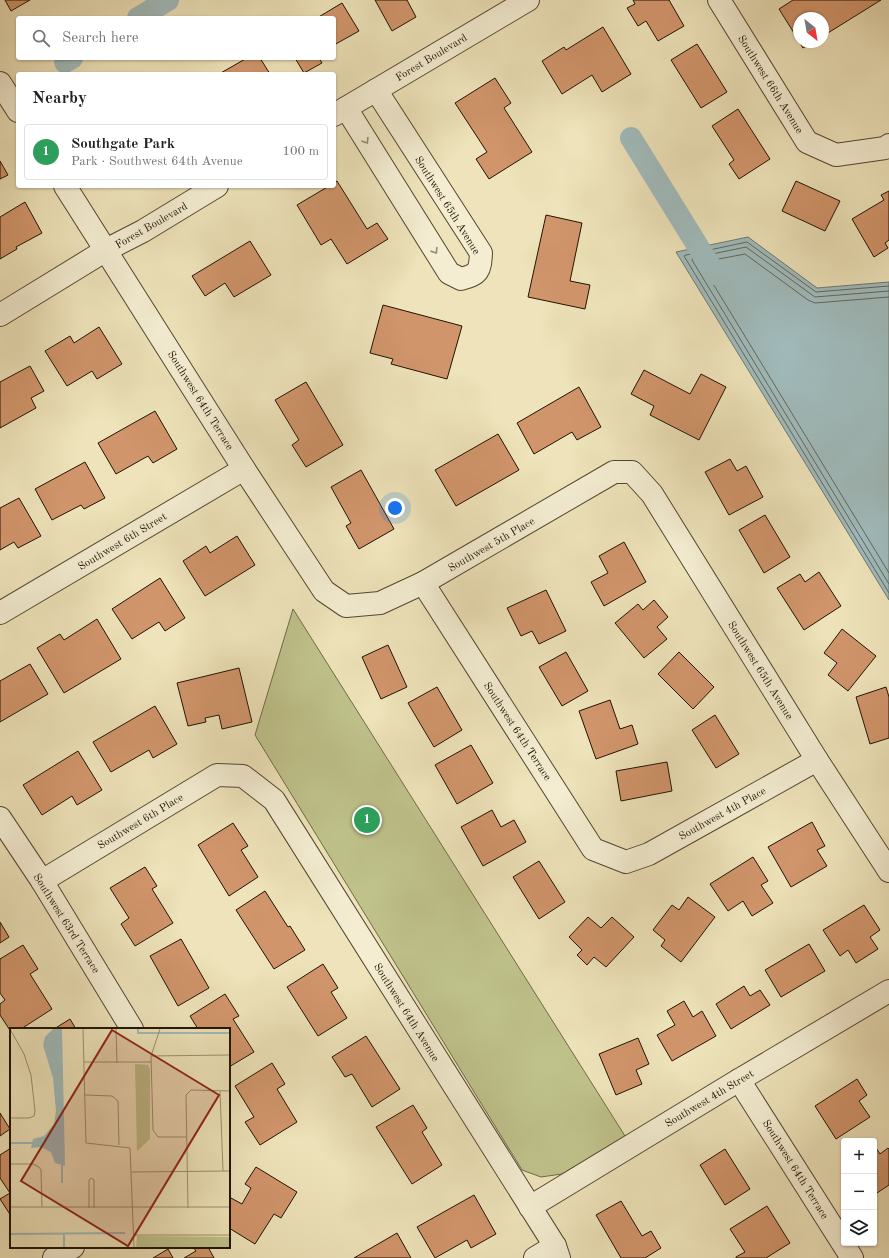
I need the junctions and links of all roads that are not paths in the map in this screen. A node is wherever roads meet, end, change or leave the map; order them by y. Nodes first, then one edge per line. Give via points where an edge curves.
1 (528, 0) edge
2 (719, 0) edge
3 (1, 86) edge
4 (376, 90) junction
5 (16, 108) edge
6 (340, 111) edge
7 (889, 145) edge
8 (66, 188) edge
9 (214, 188) edge
10 (106, 250) junction
11 (0, 315) edge
12 (244, 469) junction
13 (632, 472) joint
14 (423, 583) junction
15 (346, 606) joint
16 (0, 613) edge
17 (817, 760) junction
18 (242, 776) joint
19 (0, 818) edge
20 (626, 862) joint
21 (889, 870) edge
22 (42, 881) junction
23 (889, 991) edge
24 (131, 1028) edge
25 (739, 1080) junction
26 (530, 1207) junction
27 (71, 1248) edge
28 (557, 1252) edge
29 (54, 1258) edge
30 (536, 1258) edge
31 (852, 1258) edge

1 - 4 street, Forest Boulevard
2 - 7 street, Southwest 66th Avenue via 807,142 836,155 884,148
3 - 5 street
4 - 6 street, Forest Boulevard
6 -> 4 street, Southwest 65th Avenue via 449,273 461,279 473,276 480,266 481,253
8 - 10 street, Southwest 64th Terrace
9 - 10 street, Forest Boulevard
10 - 11 street, Forest Boulevard
10 - 12 street, Southwest 64th Terrace
12 - 15 street, Southwest 64th Terrace via 324,591
12 - 16 street, Southwest 6th Street
13 - 14 street, Southwest 5th Place via 614,472
13 - 17 street, Southwest 65th Avenue via 652,494
14 - 15 street, Southwest 5th Place via 380,603
14 - 20 street, Southwest 64th Terrace via 593,849
17 - 20 street, Southwest 4th Place via 649,854
17 - 21 street, Southwest 65th Avenue
18 - 22 street, Southwest 6th Place via 217,775
18 - 26 street, Southwest 64th Avenue via 274,800
19 - 22 street, Southwest 63rd Terrace
22 - 24 street, Southwest 63rd Terrace
23 - 25 street, Southwest 4th Street
25 - 26 street, Southwest 4th Street
25 - 31 street, Southwest 64th Terrace
26 - 28 street, Southwest 64th Avenue
27 - 29 street
28 - 30 street

